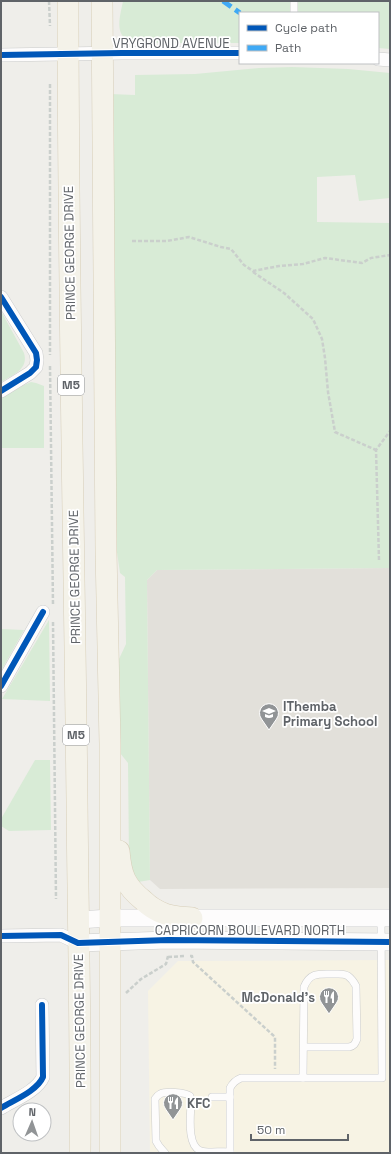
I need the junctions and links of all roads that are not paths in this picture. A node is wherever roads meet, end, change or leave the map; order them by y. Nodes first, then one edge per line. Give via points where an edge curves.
1 (68, 1) edge
2 (102, 1) edge
3 (294, 1) edge
4 (294, 12) edge
5 (68, 54) junction
6 (102, 54) junction
7 (239, 54) edge
8 (1, 55) edge
9 (379, 59) edge
10 (390, 60) edge
11 (1, 297) edge
12 (1, 390) edge
13 (106, 550) junction
14 (73, 551) junction
15 (50, 612) road end
16 (1, 686) edge
17 (110, 744) junction
18 (110, 918) junction
19 (192, 918) junction
20 (385, 918) edge
21 (78, 920) junction
22 (1, 936) edge
23 (70, 939) junction
24 (110, 942) junction
25 (386, 942) edge
26 (42, 1005) dead end
27 (304, 1046) junction
28 (303, 1078) junction
29 (212, 1097) dead end
30 (230, 1097) junction
31 (1, 1108) edge
32 (230, 1152) edge
33 (80, 1153) edge
34 (110, 1153) edge
35 (165, 1153) edge

1 - 5 main road, PRINCE GEORGE DRIVE / M5
2 - 6 main road
3 - 4 lane
5 - 6 street, VRYGROND AVENUE
5 - 8 street, VRYGROND AVENUE
5 - 14 main road, PRINCE GEORGE DRIVE / M5
6 - 7 street, VRYGROND AVENUE
6 - 13 main road
9 - 10 street
11 - 12 street via 36,353 37,360 36,368
13 - 14 main road
13 - 17 main road
14 - 21 main road, PRINCE GEORGE DRIVE / M5
15 - 16 street
17 - 18 main road
17 - 19 main road via 119,856 124,878 133,893 150,907 166,914
18 - 19 street, CAPRICORN BOULEVARD NORTH
18 - 21 street, CAPRICORN BOULEVARD NORTH
18 - 24 main road
19 - 20 street, CAPRICORN BOULEVARD NORTH
20 - 25 lane
21 - 23 main road, PRINCE GEORGE DRIVE / M5
22 - 23 street
23 - 24 street, CAPRICORN BOULEVARD NORTH
23 - 33 main road, PRINCE GEORGE DRIVE / M5 via 80,1100
24 - 25 street, CAPRICORN BOULEVARD NORTH
24 - 34 main road
25 - 28 lane via 382,1078
26 - 31 street via 42,1080 31,1090
27 - 27 lane via 306,982 319,974 349,976 356,986 356,1043 349,1047
27 - 28 lane
28 - 30 lane via 237,1079 230,1088
29 - 30 lane
30 - 32 lane
32 - 35 lane via 197,1149 191,1138 190,1096 184,1093 161,1093 156,1099 156,1141

